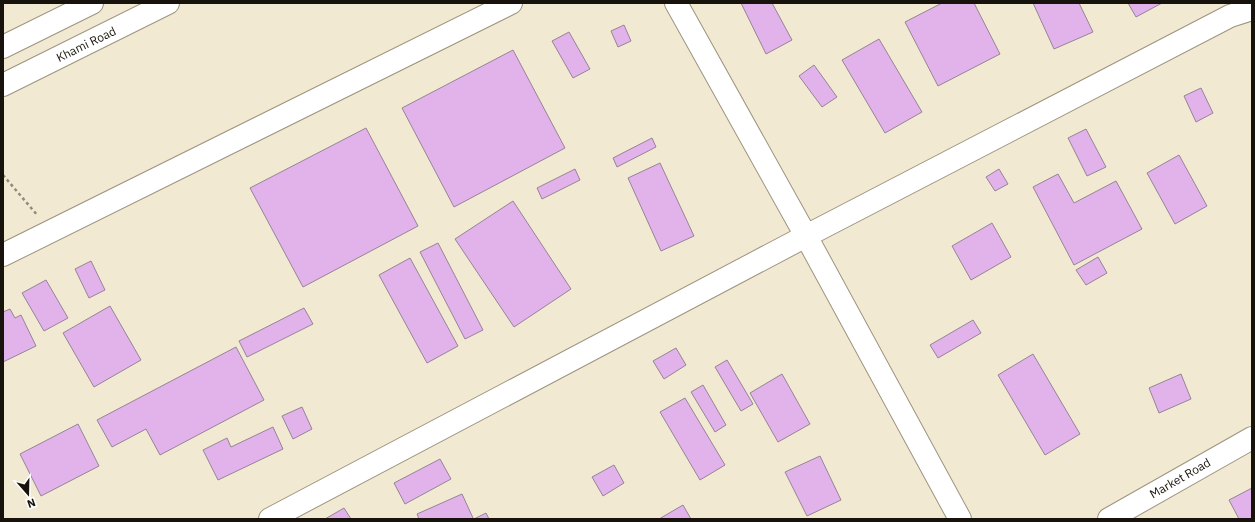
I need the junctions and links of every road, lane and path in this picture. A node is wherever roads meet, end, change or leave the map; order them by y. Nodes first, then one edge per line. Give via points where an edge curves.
1 (92, 3) edge
2 (168, 3) edge
3 (511, 3) edge
4 (676, 3) edge
5 (1252, 9) edge
6 (3, 47) edge
7 (3, 85) edge
8 (3, 175) edge
9 (51, 231) junction
10 (806, 236) junction
11 (3, 255) edge
12 (1252, 438) edge
13 (270, 519) edge
14 (960, 519) edge
15 (1109, 519) edge

1 - 6 street
2 - 7 street, Khami Road
3 - 9 street
4 - 10 street
5 - 10 street via 1230,16
8 - 9 path
9 - 11 street
10 - 13 street
10 - 14 street
12 - 15 street, Market Road

